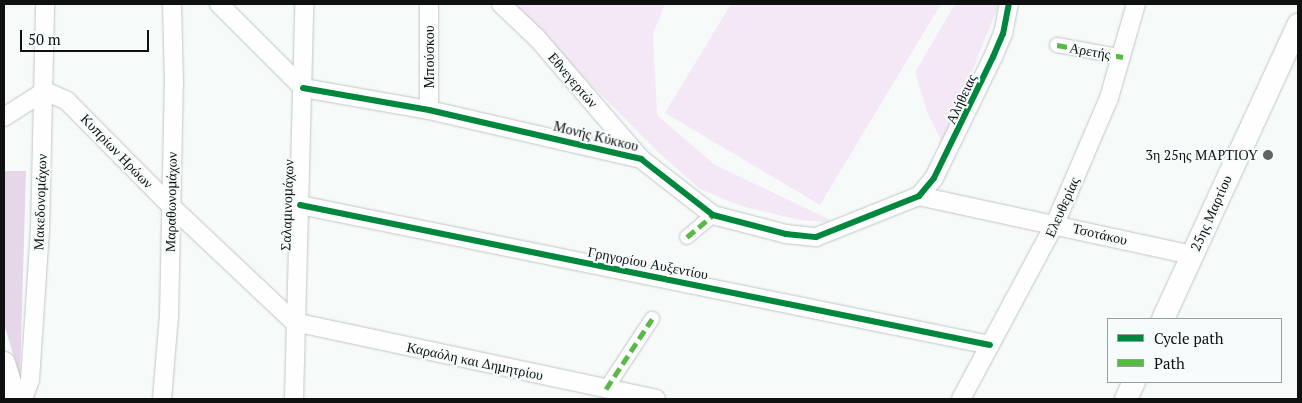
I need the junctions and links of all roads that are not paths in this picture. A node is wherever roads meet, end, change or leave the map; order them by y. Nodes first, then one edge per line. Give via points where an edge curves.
1 (45, 4) edge
2 (172, 4) edge
3 (219, 4) edge
4 (304, 4) edge
5 (429, 4) edge
6 (501, 4) edge
7 (1009, 4) edge
8 (1136, 4) edge
9 (1298, 25) edge
10 (1057, 45) dead end
11 (1123, 57) junction
12 (303, 88) junction
13 (45, 91) junction
14 (429, 110) junction
15 (4, 117) edge
16 (641, 159) junction
17 (919, 196) junction
18 (300, 205) junction
19 (172, 207) junction
20 (713, 214) junction
21 (1056, 224) junction
22 (686, 237) dead end
23 (1192, 255) junction
24 (1162, 318) edge
25 (652, 319) dead end
26 (294, 322) junction
27 (990, 345) junction
28 (4, 363) edge
29 (1134, 383) edge
30 (605, 394) edge
31 (15, 399) edge
32 (23, 399) edge
33 (162, 399) edge
34 (294, 399) edge
35 (656, 399) edge
36 (961, 399) edge
37 (1126, 399) edge

1 - 13 street, Μακεδονομάχων
2 - 19 street, Μαραθωνομάχων
3 - 12 street
4 - 12 street, Σαλαμινομάχων
5 - 14 street, Μπούσκου
6 - 16 street, Εθνεγερτών via 537,38
7 - 17 street, Αλήθειας via 1003,34 974,100 934,178
8 - 11 street, Ελευθερίας
9 - 23 street, 25ης Μαρτίου
10 - 11 street, Αρετής
11 - 21 street, Ελευθερίας
12 - 14 street, Μονής Κύκκου
12 - 18 street, Σαλαμινομάχων
13 - 15 street
13 - 19 street, Κυπρίων Ηρώων via 68,101
13 - 32 street, Μακεδονομάχων via 30,380
14 - 16 street, Μονής Κύκκου
16 - 20 street, Μονής Κύκκου
17 - 20 street, Μονής Κύκκου via 816,237 786,234
17 - 21 street, Τσοτάκου
18 - 26 street, Σαλαμινομάχων
18 - 27 street, Γρηγορίου Αυξεντίου
19 - 26 street, Κυπρίων Ηρώων
19 - 33 street, Μαραθωνομάχων via 169,316
20 - 22 street
21 - 23 street, Τσοτάκου
21 - 27 street, Ελευθερίας
23 - 24 street, 25ης Μαρτίου
25 - 30 street
26 - 30 street, Καραόλη και Δημητρίου
26 - 34 street, Σαλαμινομάχων
27 - 36 street, Ελευθερίας
28 - 31 street
29 - 37 street
30 - 35 street, Καραόλη και Δημητρίου

